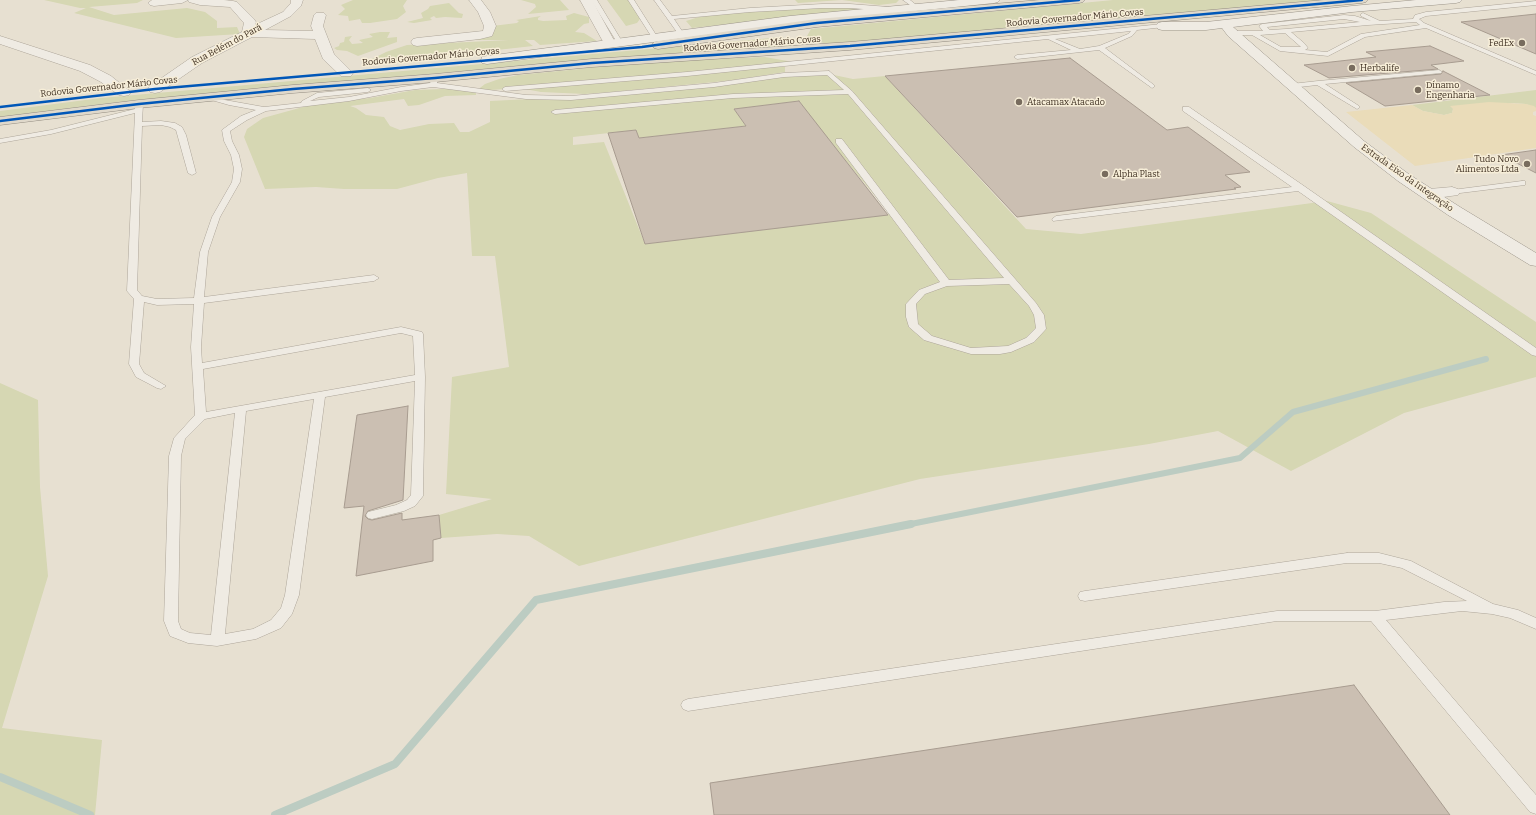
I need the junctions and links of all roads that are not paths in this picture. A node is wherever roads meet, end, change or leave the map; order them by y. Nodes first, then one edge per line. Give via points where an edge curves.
1 (182, 0) edge
2 (193, 0) edge
3 (297, 0) edge
4 (475, 0) edge
5 (586, 0) edge
6 (594, 0) edge
7 (631, 0) edge
8 (657, 0) edge
9 (790, 0) edge
10 (994, 0) edge
11 (1079, 0) edge
12 (1362, 0) edge
13 (1456, 0) edge
14 (783, 1) edge
15 (154, 3) dead end
16 (1536, 3) edge
17 (911, 4) edge
18 (798, 7) junction
19 (789, 8) junction
20 (1268, 8) junction
21 (889, 9) junction
22 (1350, 10) junction
23 (320, 15) dead end
24 (670, 18) junction
25 (1417, 21) junction
26 (1113, 22) junction
27 (1379, 22) junction
28 (1368, 23) junction
29 (817, 24) junction
30 (1162, 26) junction
31 (1427, 26) junction
32 (1136, 29) junction
33 (1286, 31) junction
34 (1224, 32) junction
35 (1268, 32) junction
36 (248, 33) junction
37 (681, 34) junction
38 (1253, 34) junction
39 (320, 35) junction
40 (655, 38) junction
41 (1050, 38) junction
42 (0, 40) edge
43 (417, 42) dead end
44 (615, 43) junction
45 (850, 46) junction
46 (1100, 48) junction
47 (1297, 50) junction
48 (1079, 51) junction
49 (1017, 57) dead end
50 (487, 60) junction
51 (819, 61) junction
52 (776, 65) junction
53 (1439, 72) dead end
54 (346, 73) junction
55 (830, 73) junction
56 (1536, 73) edge
57 (784, 75) junction
58 (434, 82) junction
59 (1318, 83) junction
60 (1152, 86) dead end
61 (1291, 86) junction
62 (154, 89) junction
63 (464, 89) junction
64 (124, 92) junction
65 (850, 92) junction
66 (210, 98) junction
67 (0, 107) edge
68 (139, 107) junction
69 (1357, 107) dead end
70 (264, 109) junction
71 (1186, 109) dead end
72 (555, 112) dead end
73 (0, 121) edge
74 (138, 124) junction
75 (0, 141) edge
76 (839, 141) dead end
77 (192, 173) dead end
78 (1522, 183) dead end
79 (1301, 188) junction
80 (1452, 192) joint
81 (1429, 194) junction
82 (1056, 219) dead end
83 (1536, 261) edge
84 (374, 278) dead end
85 (1011, 280) junction
86 (946, 283) junction
87 (139, 298) junction
88 (199, 300) junction
89 (1536, 353) edge
90 (197, 367) junction
91 (420, 377) junction
92 (161, 386) dead end
93 (320, 395) junction
94 (241, 409) junction
95 (201, 416) junction
96 (372, 515) dead end
97 (1085, 596) dead end
98 (1492, 609) junction
99 (1374, 616) junction
100 (1536, 624) edge
101 (217, 641) junction
102 (688, 705) dead end
103 (1536, 807) edge

1 - 15 main road
2 - 36 main road via 233,4 250,22
3 - 36 main road, Rua Belém do Pará via 297,4 287,14
4 - 43 main road via 490,26 488,33
5 - 44 main road
6 - 44 lane
7 - 40 lane
8 - 24 lane
9 - 18 lane
10 - 17 main road
11 - 29 highway, Rodovia Governador Mário Covas
12 - 20 highway, Rodovia Governador Mário Covas
13 - 22 main road
14 - 19 lane
16 - 25 lane via 1426,14 1417,16
17 - 21 main road
18 - 19 lane
18 - 21 lane
19 - 24 lane
20 - 26 highway, Rodovia Governador Mário Covas
20 - 34 highway via 1244,15
21 - 37 main road
22 - 27 lane
22 - 34 main road
23 - 39 main road via 317,26
24 - 37 lane
25 - 27 lane
25 - 31 lane
26 - 30 highway
26 - 45 highway, Rodovia Governador Mário Covas
27 - 28 lane
28 - 33 lane
28 - 35 lane via 1344,17 1262,26
29 - 45 highway via 800,29 795,37 800,41 814,44
29 - 50 highway, Rodovia Governador Mário Covas via 642,47
30 - 32 lane
30 - 34 main road, Estrada Eixo da Integração
30 - 34 main road via 1201,26
31 - 47 lane via 1362,36 1328,54 1312,54
31 - 56 lane
32 - 41 lane
32 - 46 lane via 1130,35
33 - 35 lane
33 - 47 lane via 1305,47
34 - 38 lane
34 - 61 main road, Estrada Eixo da Integração via 1251,50
35 - 38 lane
36 - 39 main road
36 - 62 main road, Rua Belém do Pará via 197,60
37 - 40 main road
38 - 47 lane via 1279,49
39 - 54 main road via 328,56
40 - 44 main road
41 - 48 lane
41 - 51 lane
42 - 64 main road via 85,68
44 - 50 main road
45 - 58 highway, Rodovia Governador Mário Covas via 592,63
46 - 48 lane
46 - 60 lane
48 - 49 lane
50 - 54 highway, Rodovia Governador Mário Covas
51 - 52 lane
51 - 55 lane
52 - 57 lane
52 - 63 lane via 523,88
53 - 59 lane
54 - 62 highway, Rodovia Governador Mário Covas
55 - 57 lane
55 - 65 lane
57 - 63 lane via 714,85 578,97 526,97
58 - 63 lane
58 - 66 highway, Rodovia Governador Mário Covas
58 - 70 lane via 370,96
59 - 61 lane
59 - 69 lane
61 - 81 main road, Estrada Eixo da Integração via 1359,144
62 - 64 highway, Rodovia Governador Mário Covas
64 - 67 highway, Rodovia Governador Mário Covas
65 - 72 lane via 733,96
65 - 85 lane
66 - 68 highway, Rodovia Governador Mário Covas
66 - 70 lane
68 - 73 highway, Rodovia Governador Mário Covas
68 - 74 lane
68 - 75 lane via 51,132
70 - 88 lane via 226,130 238,169 236,182 216,217 204,252
71 - 79 lane
74 - 77 lane via 160,123 179,129
74 - 87 lane via 132,291
76 - 86 lane
78 - 80 lane
79 - 82 lane
79 - 89 lane
80 - 81 main road
81 - 83 main road, Estrada Eixo da Integração
84 - 88 lane
85 - 86 lane
85 - 86 lane via 1040,315 1041,329 1030,340 1000,352 972,351 944,344 928,338 913,325 910,309 914,299 922,292
87 - 88 lane via 158,302
87 - 92 lane via 134,364 140,375
88 - 90 lane
90 - 91 lane via 401,330 418,334
90 - 95 lane
91 - 93 lane
91 - 96 lane via 417,496 412,503
93 - 94 lane
93 - 101 lane via 292,595 287,610 276,624 256,634
94 - 95 lane
94 - 101 lane
95 - 101 lane via 180,438 175,456 171,621 175,632 188,638
97 - 98 lane via 1347,558 1379,558 1406,564
98 - 99 lane via 1444,607
98 - 100 lane via 1513,614
99 - 102 lane via 1277,616
99 - 103 lane

